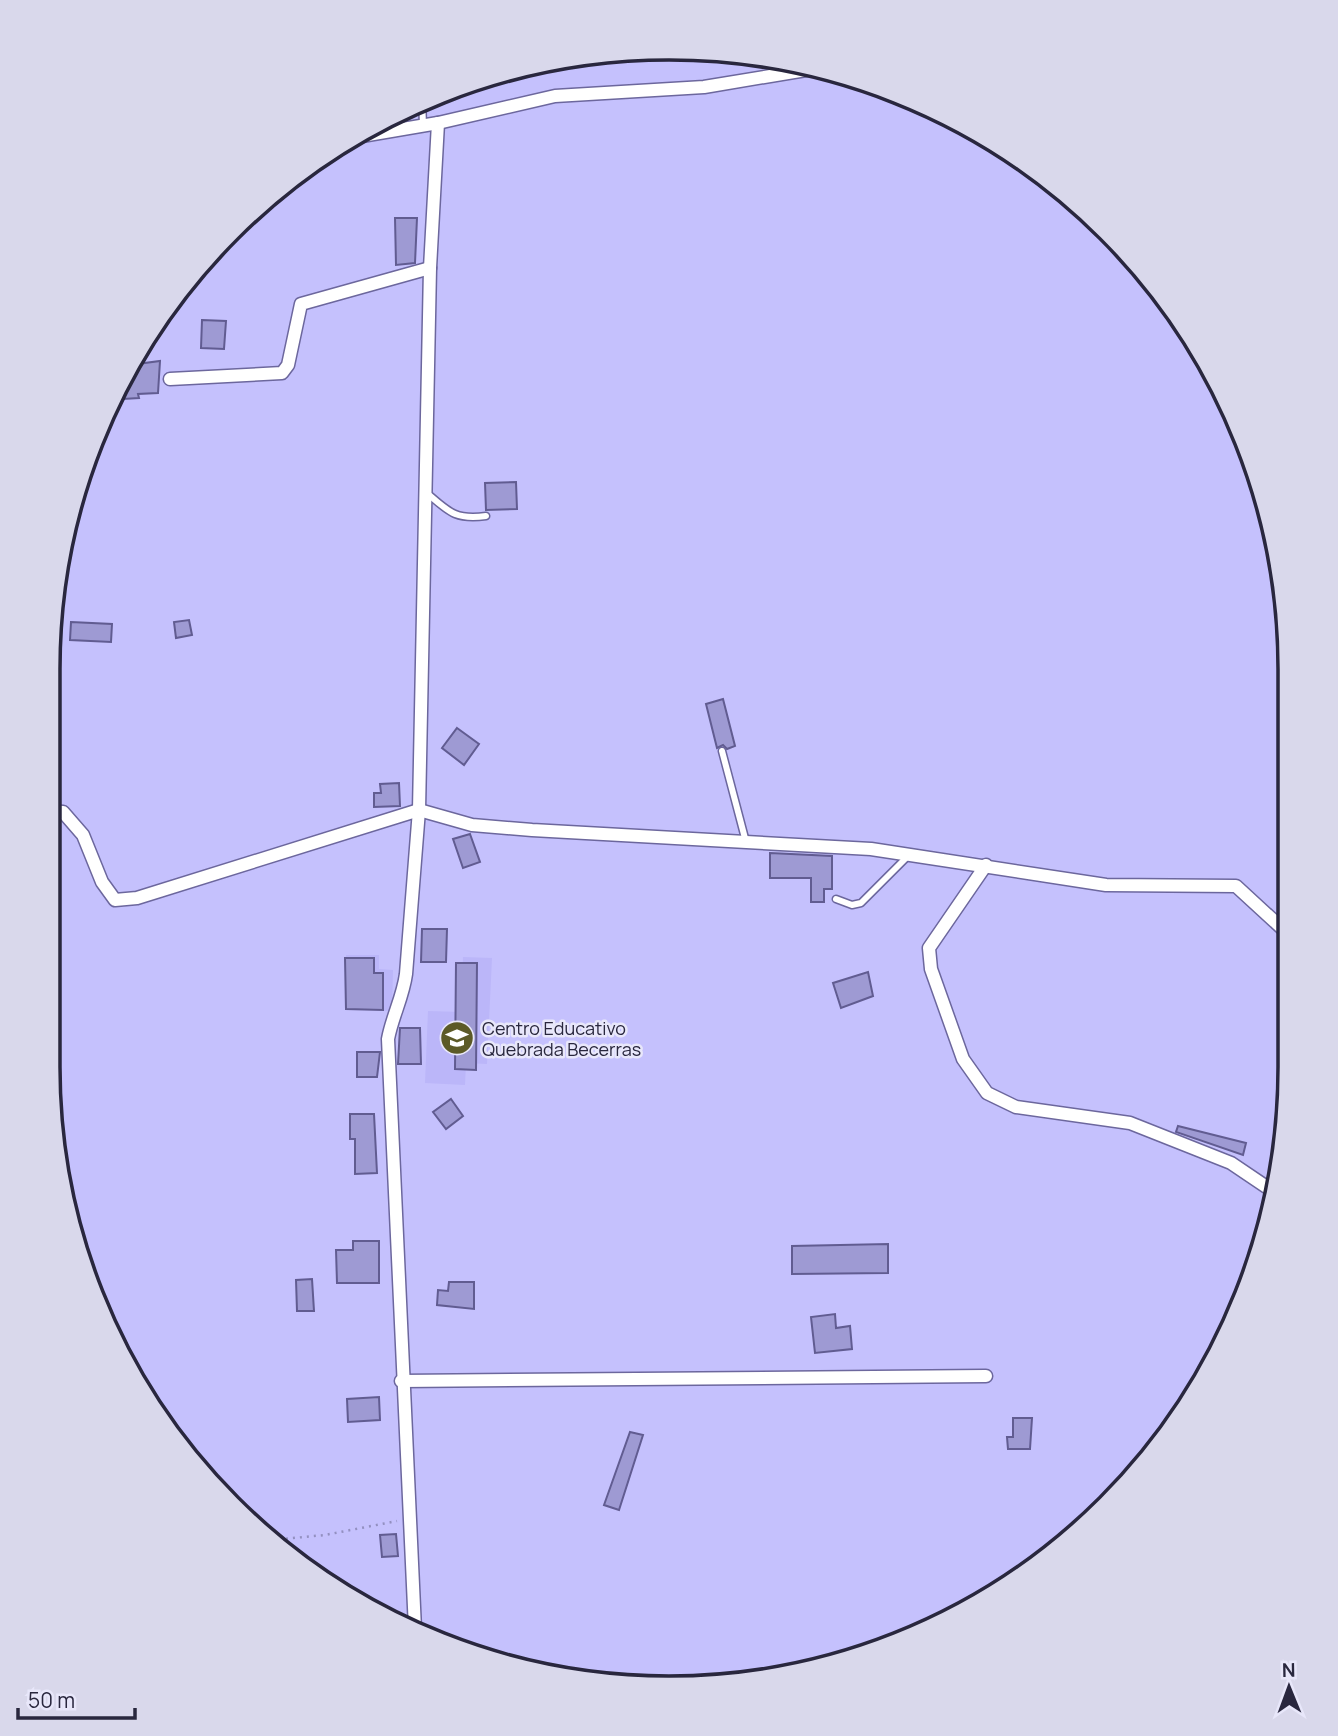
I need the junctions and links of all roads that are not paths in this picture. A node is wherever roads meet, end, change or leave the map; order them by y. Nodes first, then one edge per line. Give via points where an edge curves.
1 (781, 70) edge
2 (795, 73) edge
3 (782, 75) junction
4 (422, 112) edge
5 (438, 123) junction
6 (423, 125) junction
7 (379, 133) edge
8 (430, 268) junction
9 (170, 379) dead end
10 (426, 492) junction
11 (486, 516) dead end
12 (722, 751) dead end
13 (419, 810) junction
14 (60, 812) edge
15 (746, 842) junction
16 (910, 854) junction
17 (986, 865) junction
18 (836, 899) dead end
19 (1278, 924) edge
20 (1267, 1187) edge
21 (986, 1376) dead end
22 (401, 1381) junction
23 (415, 1621) edge

1 - 3 lane
2 - 3 street
3 - 5 street via 704,87 555,96
4 - 6 lane
5 - 6 street
5 - 8 street
6 - 7 street
8 - 9 street via 301,304 288,365 282,373
8 - 10 street
10 - 11 lane via 451,514
10 - 13 street
12 - 15 lane
13 - 14 street via 137,898 115,900 102,882 83,835
13 - 15 street via 472,825
13 - 22 street via 407,974 388,1039
15 - 16 street
16 - 17 street
16 - 18 lane via 861,903
17 - 19 street via 1106,885 1236,886
17 - 20 street via 929,948 931,969 963,1059 987,1093 1016,1107 1130,1123 1231,1163
21 - 22 street
22 - 23 street

